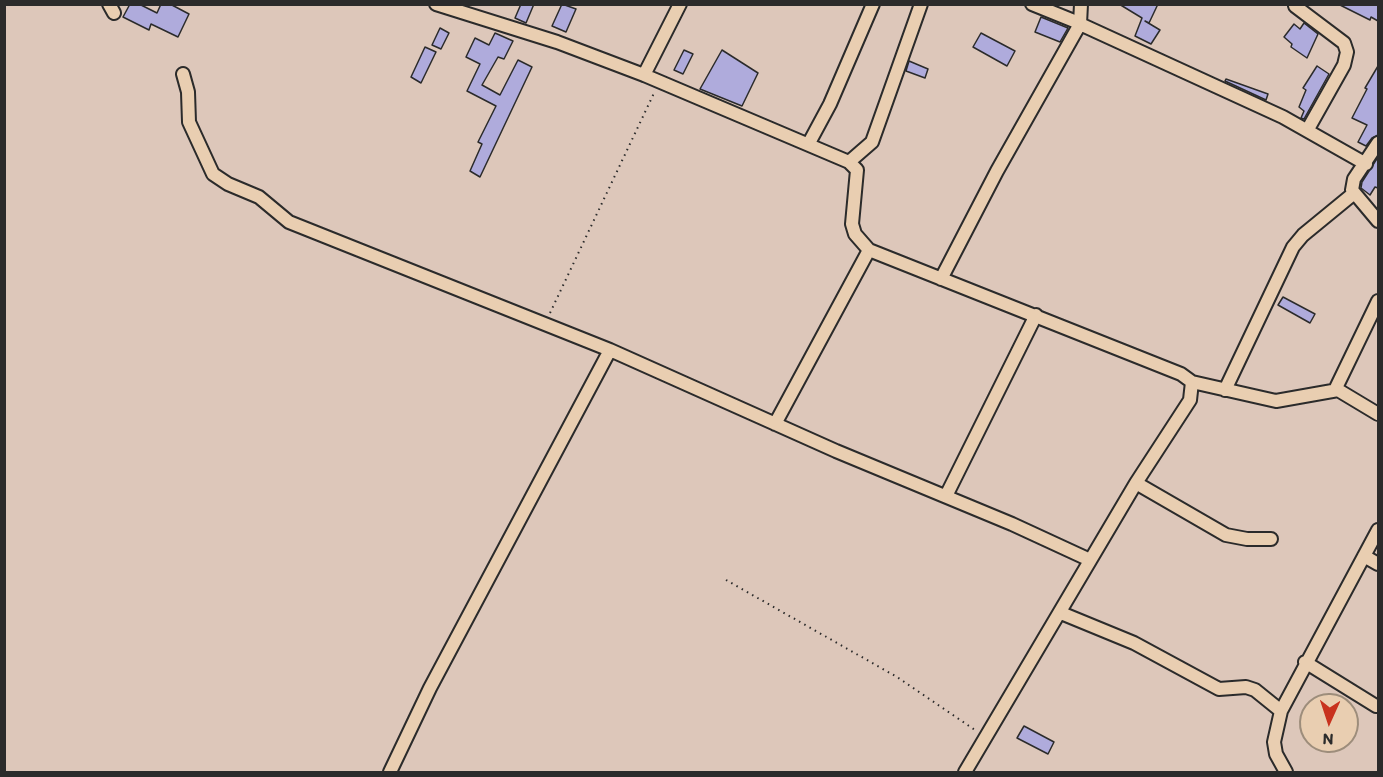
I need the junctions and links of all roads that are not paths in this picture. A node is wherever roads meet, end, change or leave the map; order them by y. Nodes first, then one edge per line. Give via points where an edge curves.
1 (436, 4) edge
2 (680, 4) edge
3 (873, 4) edge
4 (921, 4) edge
5 (1032, 4) edge
6 (1081, 4) edge
7 (1295, 6) edge
8 (1080, 24) junction
9 (183, 74) dead end
10 (644, 75) junction
11 (1308, 129) junction
12 (1378, 143) edge
13 (809, 144) junction
14 (849, 162) junction
15 (1366, 164) junction
16 (1353, 194) junction
17 (1378, 221) edge
18 (869, 250) junction
19 (941, 279) junction
20 (1378, 301) edge
21 (1036, 315) junction
22 (610, 350) junction
23 (1192, 382) junction
24 (1225, 390) junction
25 (1335, 390) junction
26 (1378, 414) edge
27 (776, 424) junction
28 (1136, 483) junction
29 (946, 496) junction
30 (1378, 530) edge
31 (1271, 538) dead end
32 (1364, 556) junction
33 (1090, 560) junction
34 (1378, 564) edge
35 (1061, 613) junction
36 (1305, 662) junction
37 (1376, 706) dead end
38 (1281, 711) junction
39 (390, 772) edge
40 (965, 772) edge
41 (1286, 772) edge

1 - 10 street
2 - 10 street
3 - 13 street
4 - 14 street via 872,142
5 - 8 street
6 - 8 street
7 - 11 street via 1344,43 1347,52 1344,65
8 - 11 street
8 - 19 street
9 - 22 street via 189,122 217,178 259,198 299,227
10 - 13 street
11 - 15 street
12 - 15 street
13 - 14 street
14 - 18 street via 857,170 852,224
15 - 16 street via 1354,179
16 - 17 street
16 - 24 street via 1293,247
18 - 19 street
18 - 27 street
19 - 21 street
20 - 25 street
21 - 23 street via 1181,374
21 - 29 street
22 - 27 street
22 - 39 street via 430,688
23 - 24 street
23 - 28 street via 1190,399
24 - 25 street via 1276,401
25 - 26 street
27 - 29 street
28 - 31 street via 1226,535
28 - 33 street
29 - 33 street
30 - 32 street
32 - 34 street
32 - 36 street
33 - 35 street
35 - 38 street via 1134,643 1219,689 1255,690
35 - 40 street
36 - 37 street
36 - 38 street
38 - 41 street via 1274,742

